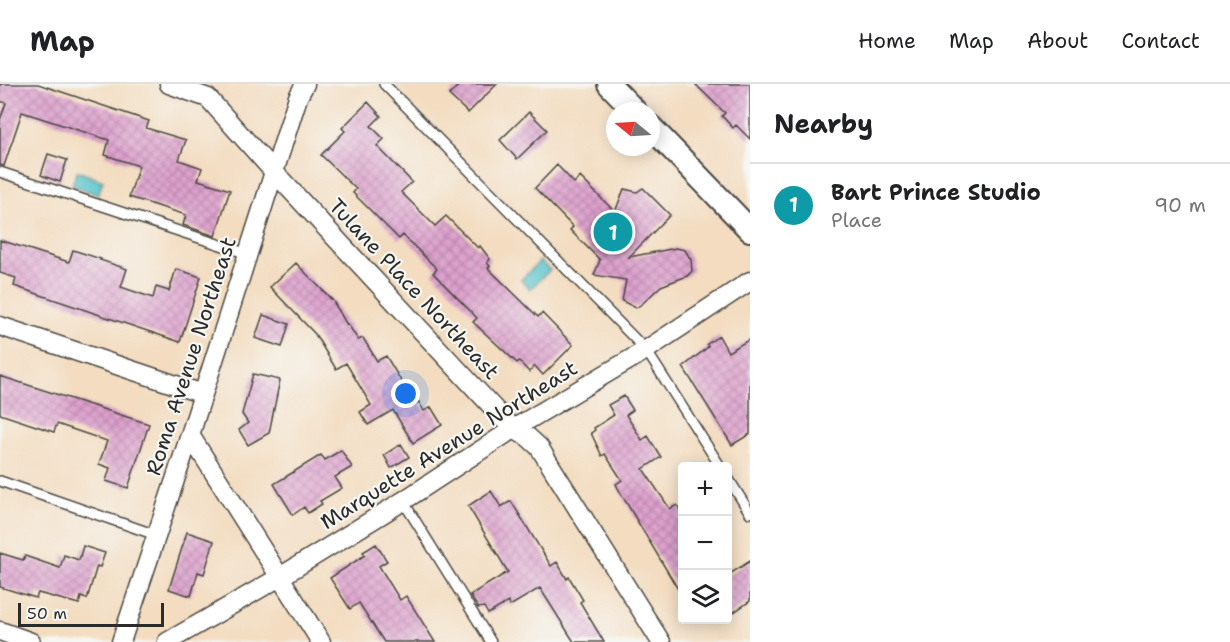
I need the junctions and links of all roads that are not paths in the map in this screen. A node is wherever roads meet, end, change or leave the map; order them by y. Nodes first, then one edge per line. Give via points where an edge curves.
1 (169, 84) edge
2 (305, 84) edge
3 (384, 84) edge
4 (609, 84) edge
5 (626, 102) edge
6 (660, 137) edge
7 (0, 172) edge
8 (274, 172) junction
9 (750, 230) edge
10 (248, 254) junction
11 (750, 281) edge
12 (0, 326) edge
13 (646, 350) junction
14 (203, 394) junction
15 (513, 429) junction
16 (190, 435) junction
17 (717, 462) edge
18 (0, 481) edge
19 (732, 484) edge
20 (404, 501) junction
21 (750, 513) edge
22 (156, 535) junction
23 (280, 577) junction
24 (0, 631) edge
25 (31, 642) edge
26 (121, 642) edge
27 (167, 642) edge
28 (321, 642) edge
29 (491, 642) edge
30 (661, 642) edge

1 - 8 street, Tulane Place Northeast via 208,98
2 - 8 street, Roma Avenue Northeast
3 - 13 lane
4 - 5 street
6 - 9 street
7 - 10 lane
8 - 10 street, Roma Avenue Northeast
8 - 15 street, Tulane Place Northeast
10 - 14 street, Roma Avenue Northeast
11 - 13 street, Marquette Avenue Northeast
12 - 14 street
13 - 15 street, Marquette Avenue Northeast
13 - 17 lane
14 - 16 street, Roma Avenue Northeast
15 - 20 street, Marquette Avenue Northeast
15 - 30 street, Tulane Place Northeast via 539,447
16 - 22 street, Roma Avenue Northeast
16 - 23 street
18 - 22 lane
19 - 21 lane
20 - 23 street, Marquette Avenue Northeast
20 - 29 lane
22 - 26 street, Roma Avenue Northeast
23 - 27 street, Marquette Avenue Northeast
23 - 28 street
24 - 25 street

